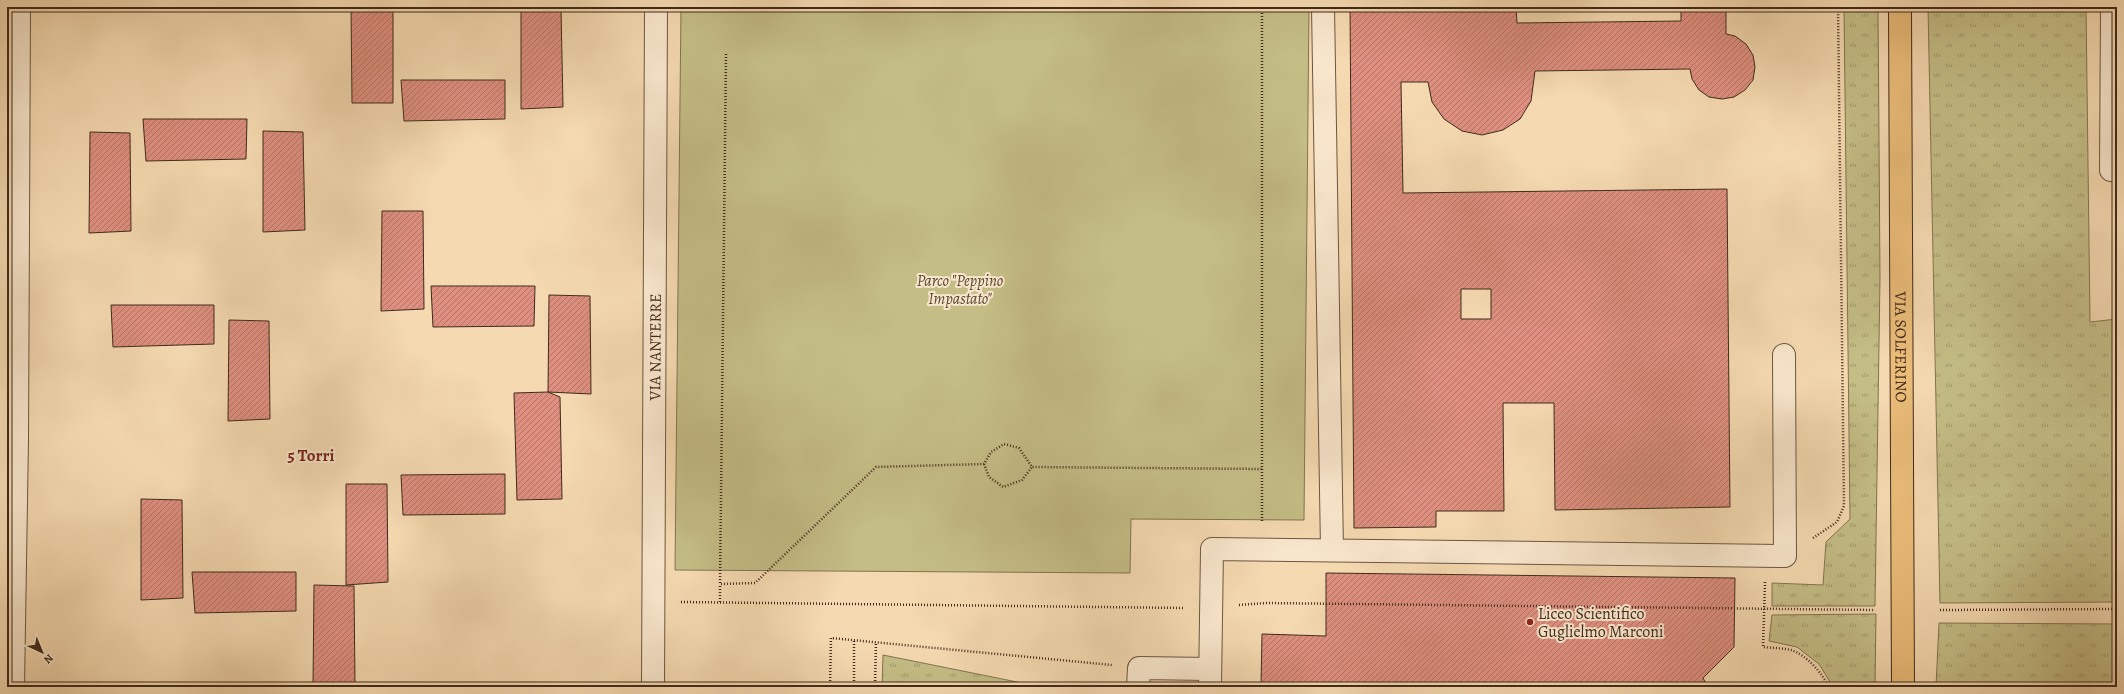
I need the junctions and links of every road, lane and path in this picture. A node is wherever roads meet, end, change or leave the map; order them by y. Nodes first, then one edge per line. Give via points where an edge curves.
1 (19, 7) edge
2 (656, 7) edge
3 (1262, 7) edge
4 (1323, 7) edge
5 (1838, 7) edge
6 (1900, 7) edge
7 (2114, 17) edge
8 (726, 54) dead end
9 (2117, 170) edge
10 (1784, 355) dead end
11 (984, 464) junction
12 (1032, 467) junction
13 (1262, 469) junction
14 (1262, 549) junction
15 (1332, 550) junction
16 (1785, 556) junction
17 (720, 584) junction
18 (653, 601) junction
19 (720, 602) junction
20 (1211, 607) junction
21 (2117, 609) edge
22 (1765, 610) junction
23 (1878, 610) dead end
24 (1940, 610) dead end
25 (854, 640) junction
26 (876, 642) junction
27 (1139, 678) edge
28 (1210, 678) edge
29 (13, 687) edge
30 (653, 687) edge
31 (830, 687) edge
32 (854, 687) edge
33 (875, 687) edge
34 (1828, 687) edge
35 (1903, 687) edge

1 - 29 street
2 - 18 street, VIA NANTERRE
3 - 13 path
4 - 15 street
5 - 16 path via 1844,506 1837,522
6 - 35 main road, VIA SOLFERINO
7 - 9 street via 2111,170
8 - 17 path
10 - 16 street
11 - 12 path via 989,477 1003,487 1022,480
11 - 12 path via 991,452 1004,444 1020,448
11 - 17 path via 876,467 755,583
12 - 13 path
13 - 14 path
14 - 15 street
14 - 20 street via 1212,549
15 - 16 street
17 - 19 path
18 - 19 path
18 - 30 street, VIA NANTERRE
19 - 20 path
20 - 22 path via 1266,604
20 - 28 street
21 - 24 path
22 - 23 path
22 - 34 path via 1763,647 1792,650 1811,663 1825,678
25 - 26 path
25 - 31 path via 831,638
25 - 32 path
26 - 27 path
26 - 33 path
27 - 28 street

